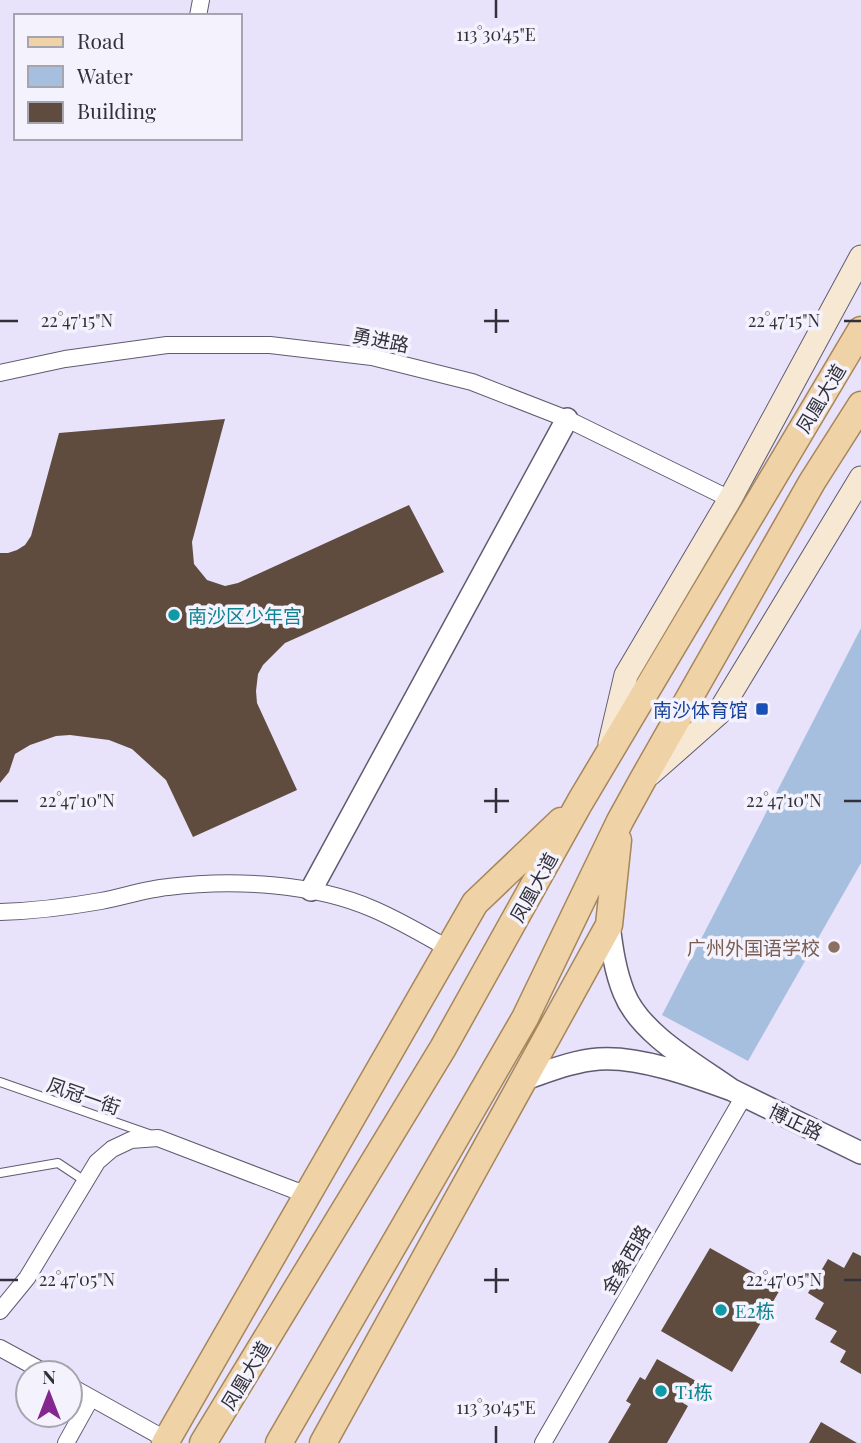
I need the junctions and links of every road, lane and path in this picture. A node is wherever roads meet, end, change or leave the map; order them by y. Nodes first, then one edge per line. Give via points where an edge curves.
1 (861, 257) edge
2 (861, 330) edge
3 (0, 373) edge
4 (861, 405) edge
5 (567, 419) junction
6 (859, 486) edge
7 (730, 499) junction
8 (606, 759) junction
9 (642, 781) junction
10 (580, 802) junction
11 (620, 821) junction
12 (311, 890) junction
13 (0, 912) edge
14 (609, 925) junction
15 (449, 948) junction
16 (524, 1079) junction
17 (0, 1082) edge
18 (738, 1093) junction
19 (158, 1138) junction
20 (861, 1153) edge
21 (0, 1173) edge
22 (85, 1181) junction
23 (307, 1195) junction
24 (0, 1311) edge
25 (0, 1348) edge
26 (20, 1359) edge
27 (84, 1394) edge
28 (91, 1398) junction
29 (166, 1441) edge
30 (66, 1443) edge
31 (203, 1443) edge
32 (279, 1443) edge
33 (323, 1443) edge
34 (543, 1443) edge

1 - 7 main road
2 - 8 main road, 凤凰大道
3 - 5 street, 勇进路 via 167,345 270,345 410,366 472,382
4 - 9 main road, 凤凰大道 via 812,482
5 - 7 street, 勇进路
5 - 12 street
6 - 9 main road via 718,714
7 - 8 main road via 626,675
8 - 10 main road, 凤凰大道
9 - 11 main road, 凤凰大道
10 - 15 main road via 475,903
10 - 31 main road, 凤凰大道 via 443,1048
11 - 14 main road
11 - 32 main road, 凤凰大道 via 524,1018
12 - 13 street via 213,883 34,911
12 - 15 street via 372,908
14 - 16 main road
14 - 18 street via 625,996 648,1029
15 - 23 main road
16 - 18 street via 575,1062 601,1059 687,1073
16 - 33 main road
17 - 19 lane, 凤冠一街
18 - 20 street, 博正路
18 - 34 street, 金象西路
19 - 22 street via 131,1140 112,1149
19 - 23 street
21 - 22 lane via 58,1163
22 - 24 street via 27,1278
23 - 29 main road
25 - 26 street
27 - 28 street
28 - 29 street
28 - 30 street

